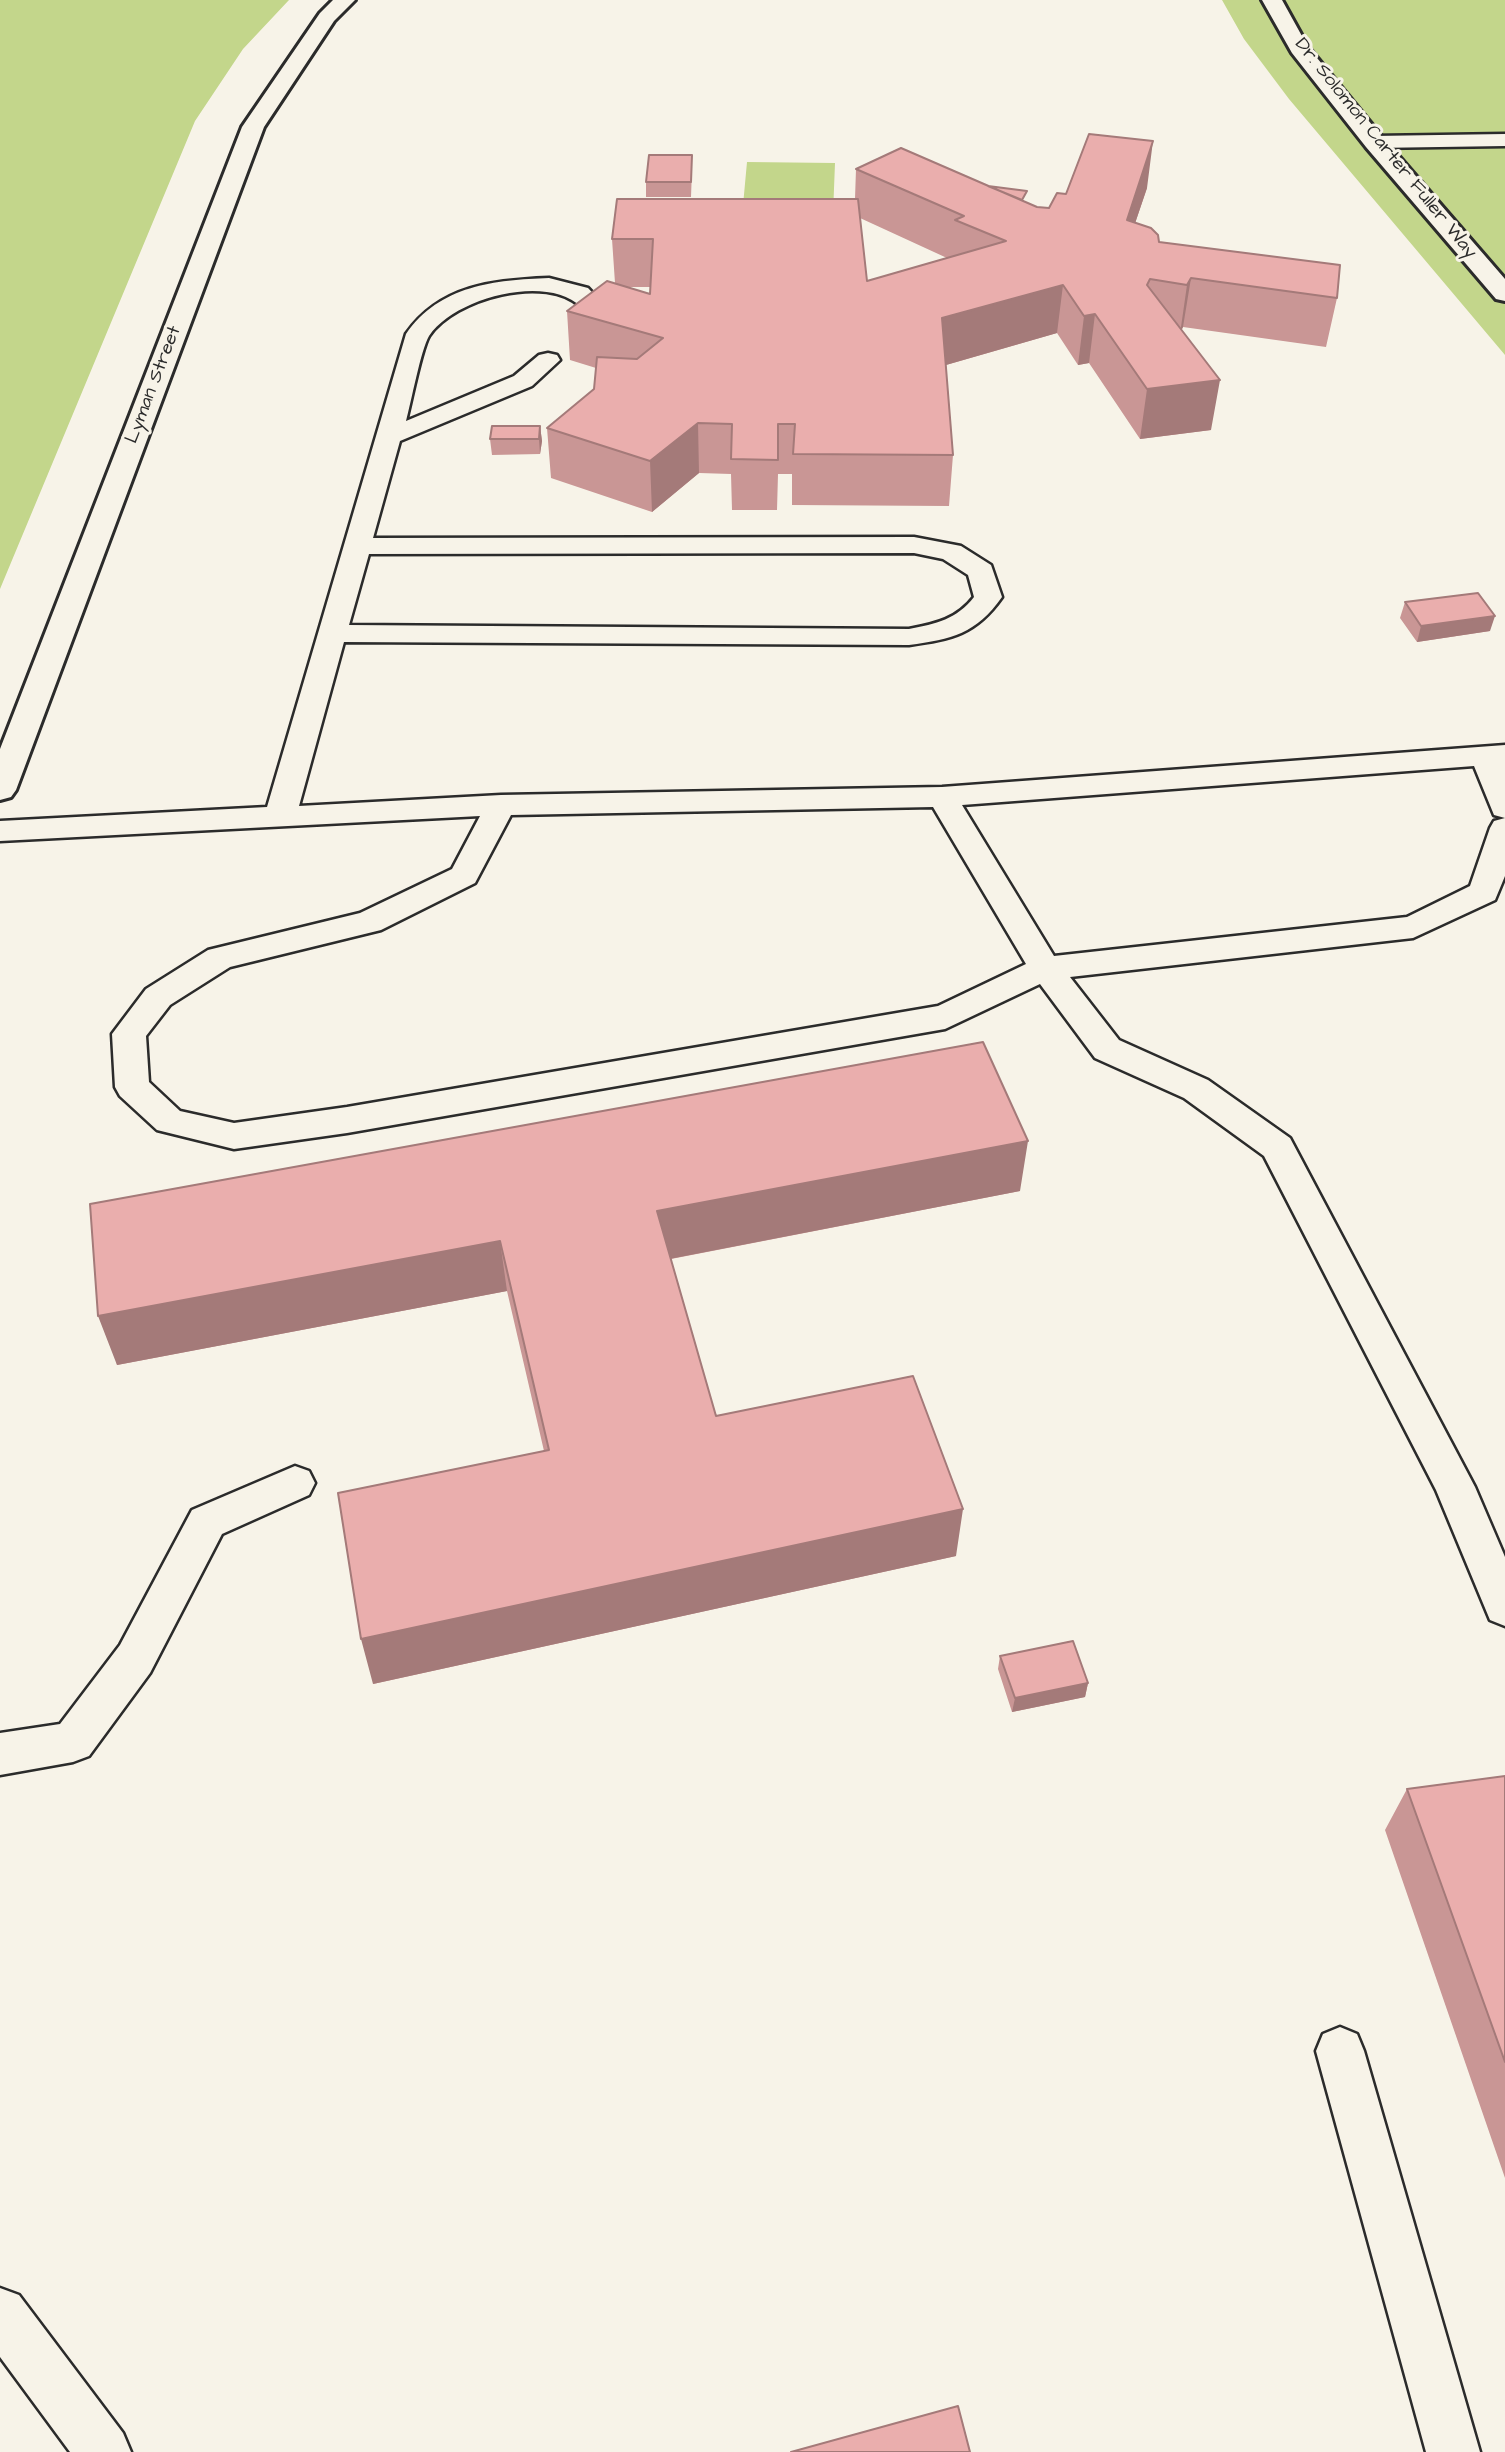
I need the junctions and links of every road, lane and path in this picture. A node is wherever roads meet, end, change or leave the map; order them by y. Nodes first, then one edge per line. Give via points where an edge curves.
1 (345, 0) edge
2 (1272, 0) edge
3 (1505, 140) edge
4 (1374, 142) junction
5 (1505, 294) edge
6 (589, 322) edge
7 (548, 360) dead end
8 (388, 437) junction
9 (357, 546) junction
10 (332, 633) junction
11 (1495, 755) edge
12 (0, 790) edge
13 (942, 797) junction
14 (501, 805) junction
15 (1505, 808) edge
16 (281, 817) junction
17 (1505, 828) edge
18 (0, 831) edge
19 (1045, 968) junction
20 (295, 1483) dead end
21 (1505, 1607) edge
22 (0, 1754) edge
23 (1340, 2051) dead end
24 (0, 2314) edge
25 (104, 2452) edge
26 (1453, 2452) edge

1 - 12 street, Lyman Street via 327,17 253,127
2 - 4 street, Dr. Solomon Carter Fuller Way via 1298,49
3 - 4 lane
4 - 5 street, Dr. Solomon Carter Fuller Way
6 - 8 lane via 593,306 580,293 549,285 499,287 452,303 418,334
7 - 8 lane via 523,380
8 - 9 lane
9 - 10 lane
9 - 10 lane via 914,545 951,552 981,571 988,597 975,615 950,630 909,637
10 - 16 lane
11 - 13 lane
11 - 15 lane
13 - 14 lane
13 - 19 lane
14 - 16 lane
14 - 19 lane via 464,876 370,922 220,958 158,998 129,1034 132,1087 169,1121 234,1136 945,1017
16 - 18 lane
17 - 19 lane via 1484,892 1413,927
19 - 21 lane via 1107,1049 1196,1089 1277,1147 1455,1487
20 - 22 lane via 207,1522 135,1659 73,1742
23 - 26 lane
24 - 25 lane

